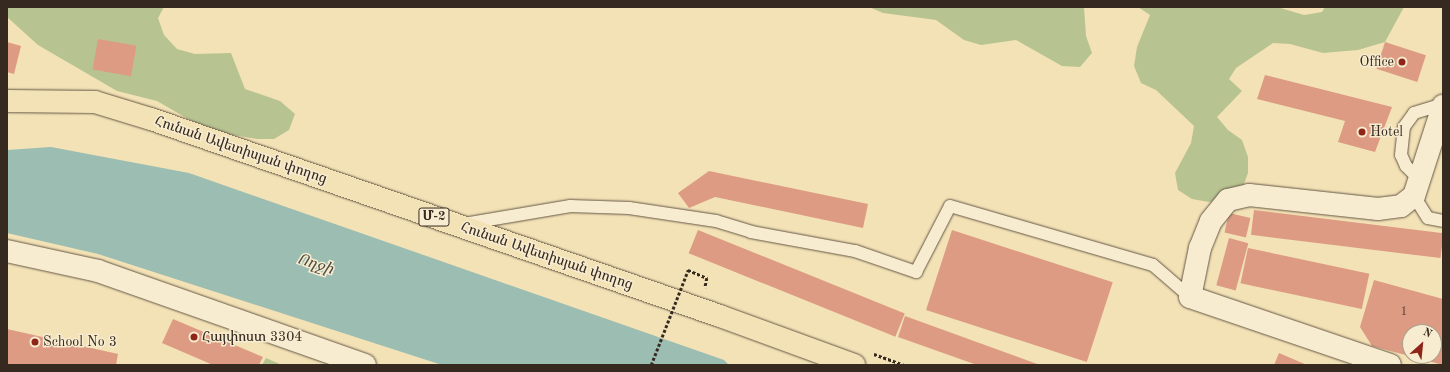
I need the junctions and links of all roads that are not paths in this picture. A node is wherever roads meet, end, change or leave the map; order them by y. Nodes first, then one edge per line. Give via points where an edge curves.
1 (7, 102) edge
2 (1443, 105) edge
3 (1416, 187) junction
4 (1443, 221) edge
5 (459, 225) junction
6 (7, 251) edge
7 (1190, 297) junction
8 (365, 365) edge
9 (854, 365) edge
10 (1390, 365) edge

1 - 5 highway, Հունան Ավետիսյան փողոց / Մ-2 via 95,102
2 - 3 street
2 - 3 lane via 1414,114 1404,127 1401,155
3 - 4 lane via 1428,218
3 - 7 street via 1401,206 1378,209 1250,195 1228,200 1211,221 1200,248
5 - 7 lane via 570,206 629,208 716,222 751,232 855,251 916,272 950,206 1153,266
5 - 9 highway, Հունան Ավետիսյան փողոց / Մ-2
6 - 8 street via 98,271
7 - 10 street

